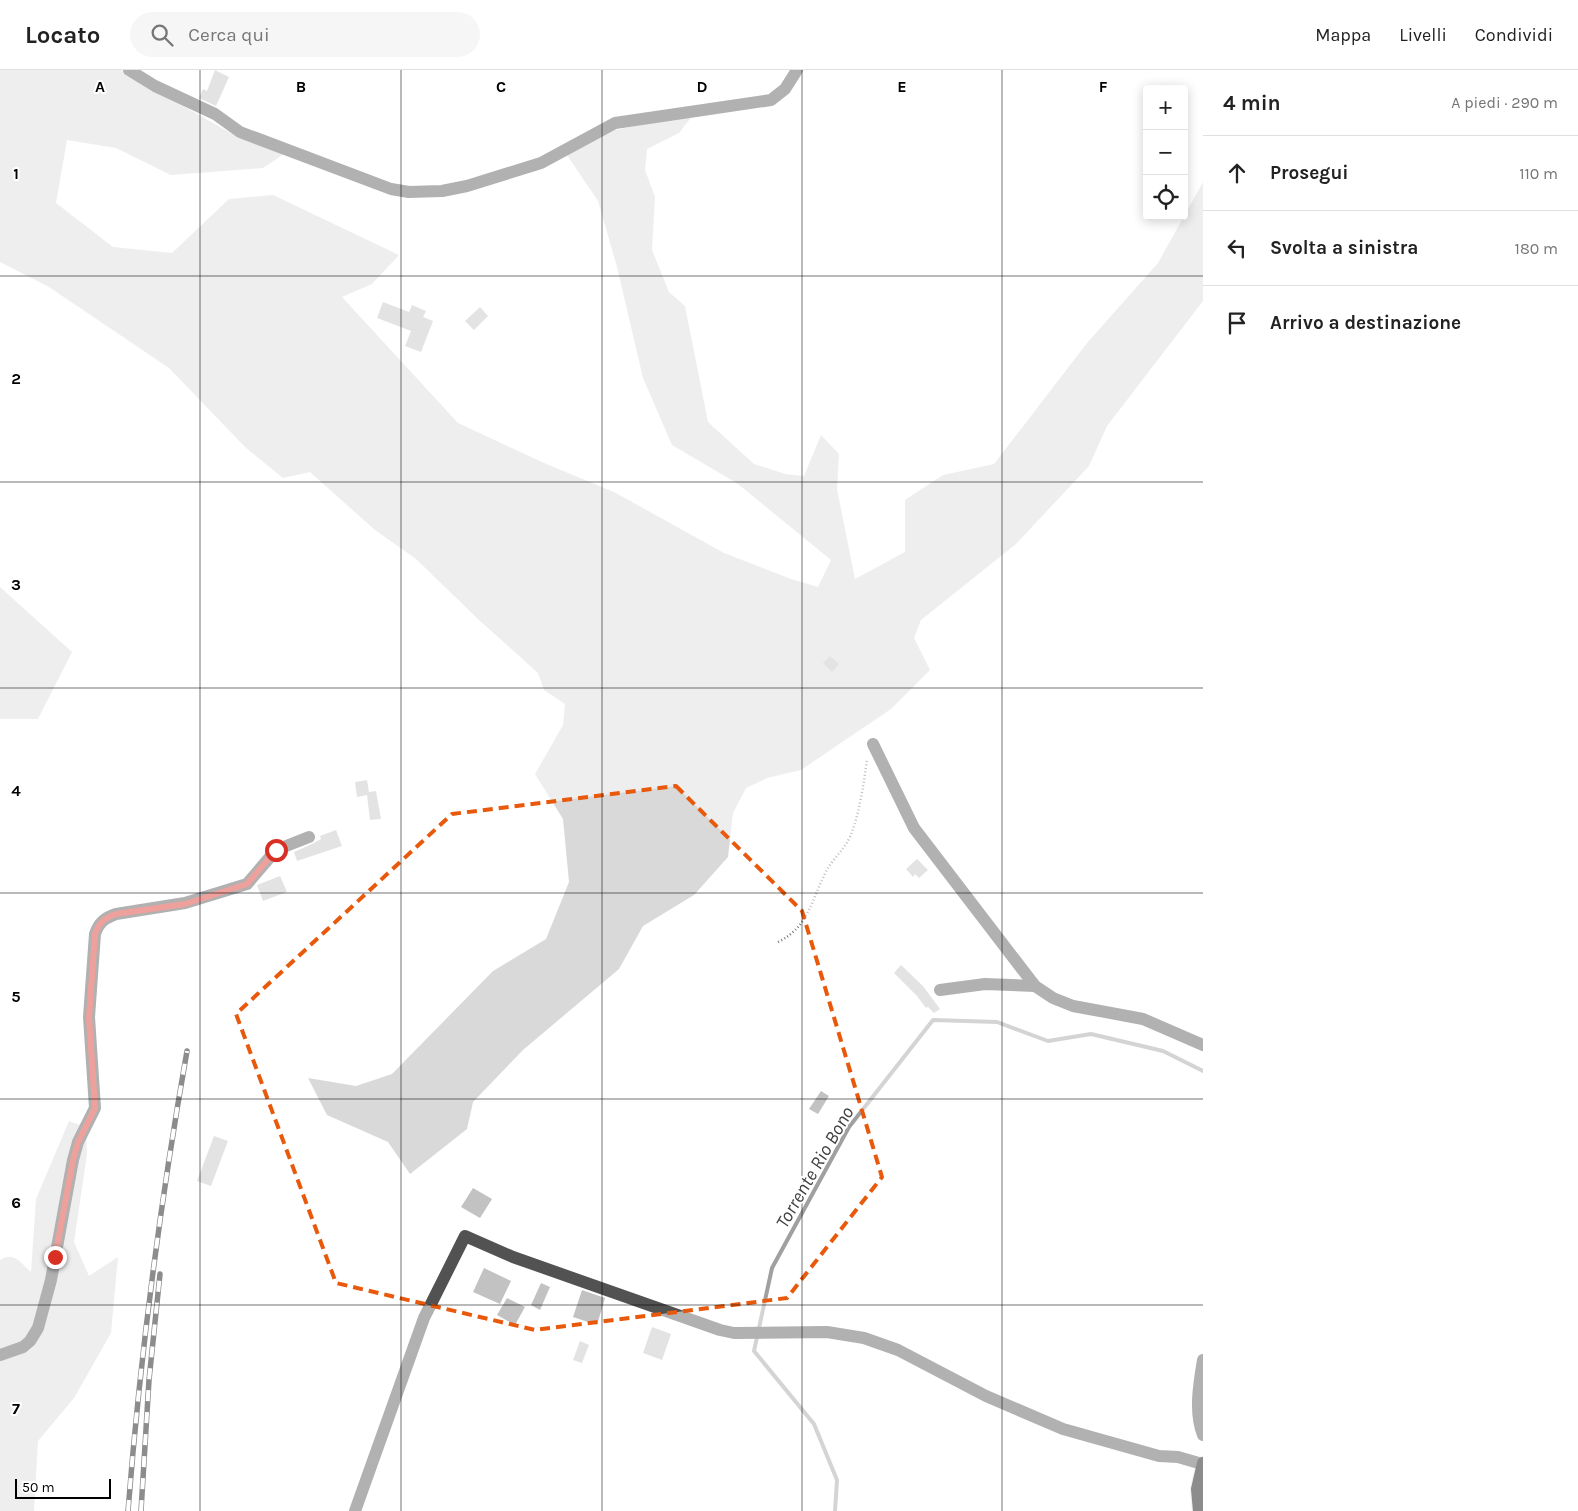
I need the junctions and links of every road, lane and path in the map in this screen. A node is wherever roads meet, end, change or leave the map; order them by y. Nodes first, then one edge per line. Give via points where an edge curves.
1 (129, 70) edge
2 (797, 70) edge
3 (873, 744) joint
4 (309, 837) dead end
5 (778, 942) dead end
6 (1035, 986) junction
7 (940, 990) dead end
8 (1203, 1045) edge
9 (0, 1355) edge
10 (1203, 1360) edge
11 (1203, 1435) edge
12 (1203, 1464) edge
13 (355, 1511) edge
14 (1199, 1511) edge

1 - 2 street via 214,114 240,132 391,189 409,192 467,186 541,163 615,124 771,100 785,90
3 - 5 path via 868,751 846,845 834,858 800,925
3 - 6 street via 914,828
4 - 9 street via 276,850 247,884 185,904 116,914 105,918 98,926 89,1017 95,1108 73,1160 51,1280 38,1328 23,1347
6 - 7 street via 985,984
6 - 8 street via 1072,1006 1143,1019
10 - 11 street via 1198,1391
12 - 13 street via 1178,1457 1158,1456 1063,1429 986,1396 898,1350 864,1338 827,1332 734,1333 513,1257 465,1236 424,1318
12 - 14 main road via 1197,1489

